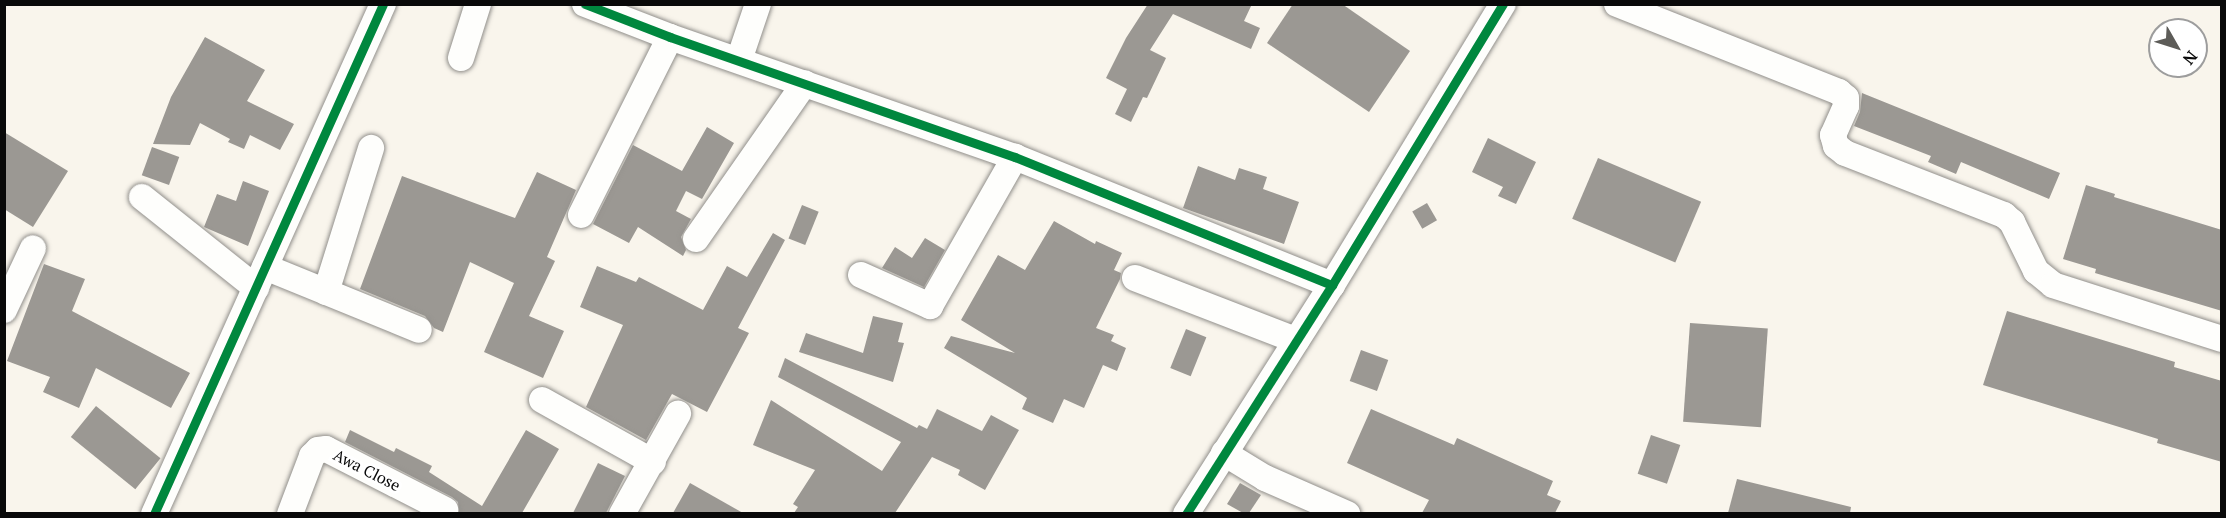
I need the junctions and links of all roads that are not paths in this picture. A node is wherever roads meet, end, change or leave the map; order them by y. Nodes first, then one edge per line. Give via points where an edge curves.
1 (384, 4) edge
2 (478, 4) edge
3 (585, 4) edge
4 (758, 4) edge
5 (1617, 4) edge
6 (1493, 8) edge
7 (626, 11) edge
8 (670, 37) junction
9 (461, 58) dead end
10 (739, 60) junction
11 (804, 83) junction
12 (371, 148) dead end
13 (1015, 157) junction
14 (142, 197) dead end
15 (581, 215) dead end
16 (696, 239) dead end
17 (33, 248) dead end
18 (861, 275) dead end
19 (260, 278) junction
20 (1135, 278) dead end
21 (1332, 285) junction
22 (326, 292) junction
23 (4, 310) edge
24 (419, 330) dead end
25 (2222, 339) edge
26 (1296, 340) junction
27 (542, 400) dead end
28 (678, 414) dead end
29 (1224, 453) junction
30 (653, 462) junction
31 (445, 510) dead end
32 (154, 513) edge
33 (290, 513) edge
34 (622, 513) edge
35 (1186, 513) edge
36 (1347, 513) edge

1 - 19 street
2 - 9 street
3 - 7 street
4 - 10 street
5 - 25 street via 1839,92 1846,98 1846,106 1833,135 1836,146 2004,216 2012,222 2036,271 2053,285
6 - 21 street
7 - 8 street
8 - 10 street
8 - 15 street
10 - 11 street
11 - 13 street
11 - 16 street
12 - 22 street
13 - 18 street via 930,306
13 - 21 street
14 - 19 street
17 - 23 street
19 - 22 street
19 - 32 street
20 - 26 street
21 - 26 street
22 - 24 street
26 - 29 street
27 - 30 street
28 - 30 street
29 - 35 street
29 - 36 street via 1265,478
30 - 34 street
31 - 33 street, Awa Close via 326,448 312,456

